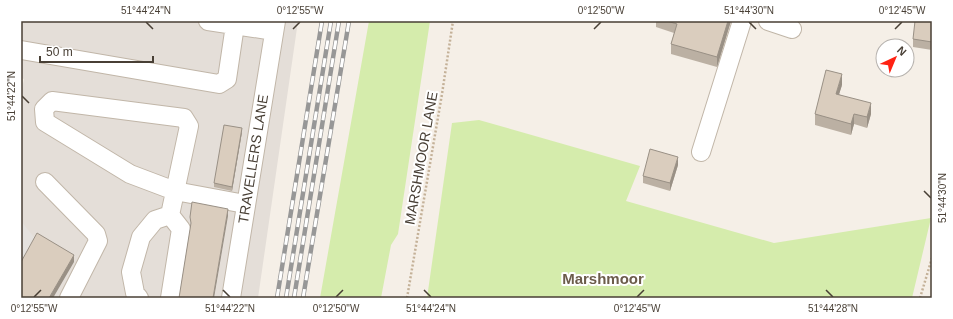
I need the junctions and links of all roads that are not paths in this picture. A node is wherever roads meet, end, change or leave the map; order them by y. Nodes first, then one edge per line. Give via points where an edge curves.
1 (208, 21) edge
2 (742, 21) edge
3 (768, 21) edge
4 (243, 24) edge
5 (275, 26) edge
6 (792, 29) dead end
7 (21, 50) edge
8 (701, 152) dead end
9 (45, 182) dead end
10 (175, 191) junction
11 (245, 204) junction
12 (170, 215) junction
13 (69, 298) edge
14 (139, 298) edge
15 (170, 298) edge
16 (231, 298) edge

1 - 4 street
2 - 8 street
3 - 6 street
4 - 5 street
4 - 7 street via 227,79 219,84
5 - 11 street, TRAVELLERS LANE
9 - 13 street via 96,234 98,241
10 - 10 street via 130,174 45,122 44,109 52,101 184,118 189,126
10 - 11 street
10 - 12 street
11 - 16 street, TRAVELLERS LANE
12 - 14 street via 155,220 141,237 130,272 135,293
12 - 15 street via 181,229

